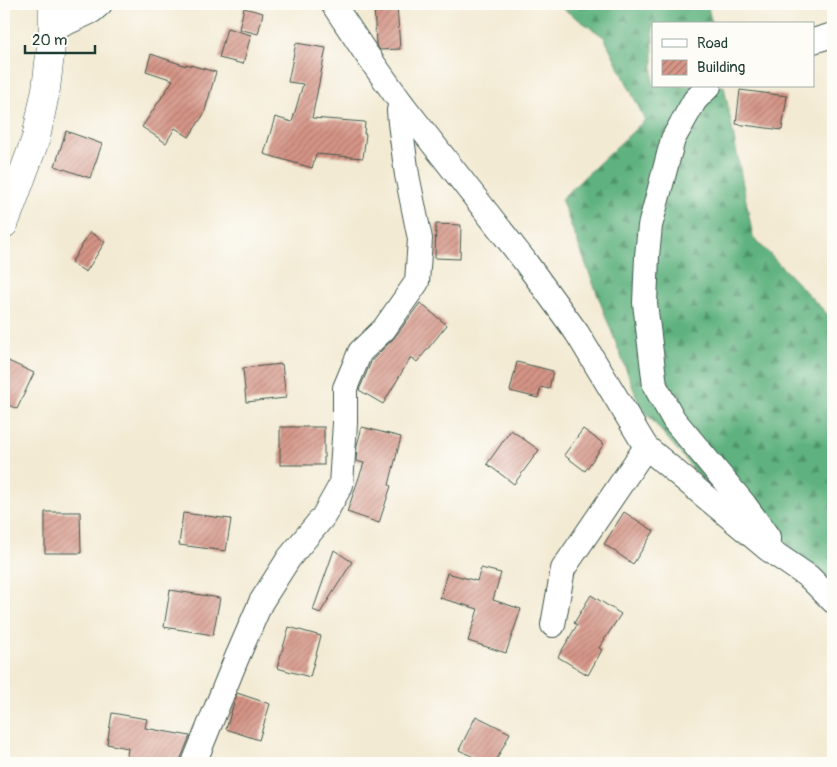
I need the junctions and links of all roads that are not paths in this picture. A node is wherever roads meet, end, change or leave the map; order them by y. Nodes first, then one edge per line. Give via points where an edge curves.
1 (100, 4) edge
2 (333, 4) edge
3 (53, 17) edge
4 (833, 35) edge
5 (814, 41) edge
6 (707, 88) edge
7 (402, 104) junction
8 (4, 224) edge
9 (646, 447) junction
10 (768, 549) junction
11 (833, 601) edge
12 (553, 625) dead end
13 (194, 763) edge

1 - 3 street via 92,11
2 - 7 street
3 - 8 main road via 46,89 36,138
4 - 5 street
6 - 10 street via 695,100 672,139 650,226 645,303 655,386 674,420 768,537
7 - 9 street via 577,333
7 - 13 street via 400,123 420,239 417,282 384,329 360,352 345,388 341,485 323,517 289,558 261,602
9 - 10 street
9 - 12 street via 563,569
10 - 11 street via 809,577

